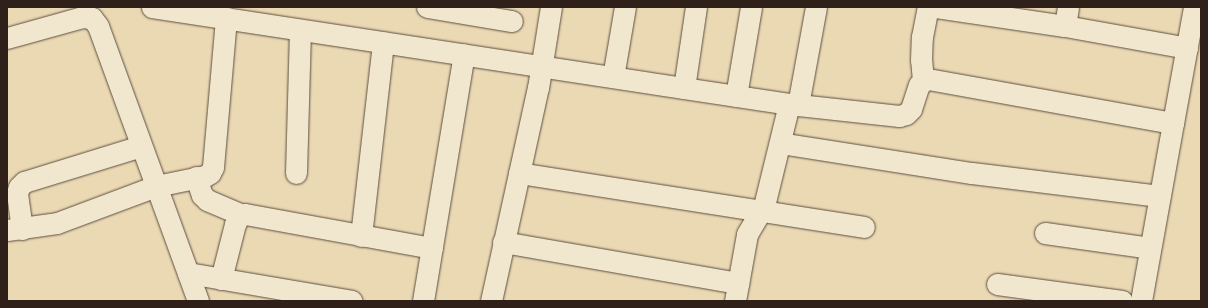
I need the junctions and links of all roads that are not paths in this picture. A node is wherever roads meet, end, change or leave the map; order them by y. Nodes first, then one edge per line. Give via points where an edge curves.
1 (152, 7) edge
2 (428, 7) edge
3 (551, 7) edge
4 (625, 7) edge
5 (696, 7) edge
6 (751, 7) edge
7 (816, 7) edge
8 (928, 7) edge
9 (936, 7) edge
10 (1194, 7) edge
11 (93, 12) edge
12 (1001, 12) edge
13 (1066, 17) edge
14 (226, 18) junction
15 (512, 21) dead end
16 (300, 30) junction
17 (7, 38) edge
18 (383, 42) junction
19 (1187, 48) junction
20 (464, 54) junction
21 (542, 66) junction
22 (613, 77) junction
23 (923, 81) junction
24 (684, 88) junction
25 (736, 96) junction
26 (794, 104) junction
27 (1173, 123) junction
28 (780, 143) junction
29 (141, 146) junction
30 (296, 173) dead end
31 (519, 173) junction
32 (196, 177) junction
33 (156, 186) junction
34 (1160, 196) junction
35 (760, 211) junction
36 (242, 215) junction
37 (864, 227) dead end
38 (15, 229) edge
39 (1045, 233) dead end
40 (361, 236) junction
41 (503, 242) junction
42 (432, 248) junction
43 (1150, 248) junction
44 (188, 273) junction
45 (221, 279) junction
46 (997, 284) dead end
47 (736, 292) edge
48 (198, 301) edge
49 (352, 301) edge
50 (423, 301) edge
51 (491, 301) edge
52 (1122, 301) edge
53 (1141, 301) edge

1 - 14 street
2 - 15 street
3 - 21 street
4 - 22 street
5 - 24 street
6 - 25 street
7 - 26 street
8 - 23 street via 922,37
9 - 12 street
10 - 19 street
11 - 17 street
11 - 29 street
12 - 13 street
13 - 19 street
14 - 16 street
14 - 32 street via 213,167 210,173
16 - 18 street
16 - 30 street
18 - 20 street
18 - 40 street
19 - 27 street
20 - 21 street
20 - 42 street
21 - 22 street
21 - 31 street
22 - 24 street
23 - 26 street via 919,85 911,109 899,116
23 - 27 street via 928,79
24 - 25 street
25 - 26 street
26 - 28 street
27 - 34 street
28 - 34 street via 972,173
28 - 35 street via 767,195
29 - 33 street
29 - 38 street via 24,182 17,193
31 - 35 street
31 - 41 street
32 - 33 street
32 - 36 street via 202,195 207,200
33 - 38 street via 57,223
33 - 44 street
34 - 43 street
35 - 37 street
35 - 47 street via 747,234
36 - 40 street via 254,215
36 - 45 street via 238,216 234,224
39 - 43 street
40 - 42 street
41 - 47 street
41 - 51 street
42 - 50 street
43 - 53 street
44 - 45 street
44 - 48 street
45 - 49 street
46 - 52 street

